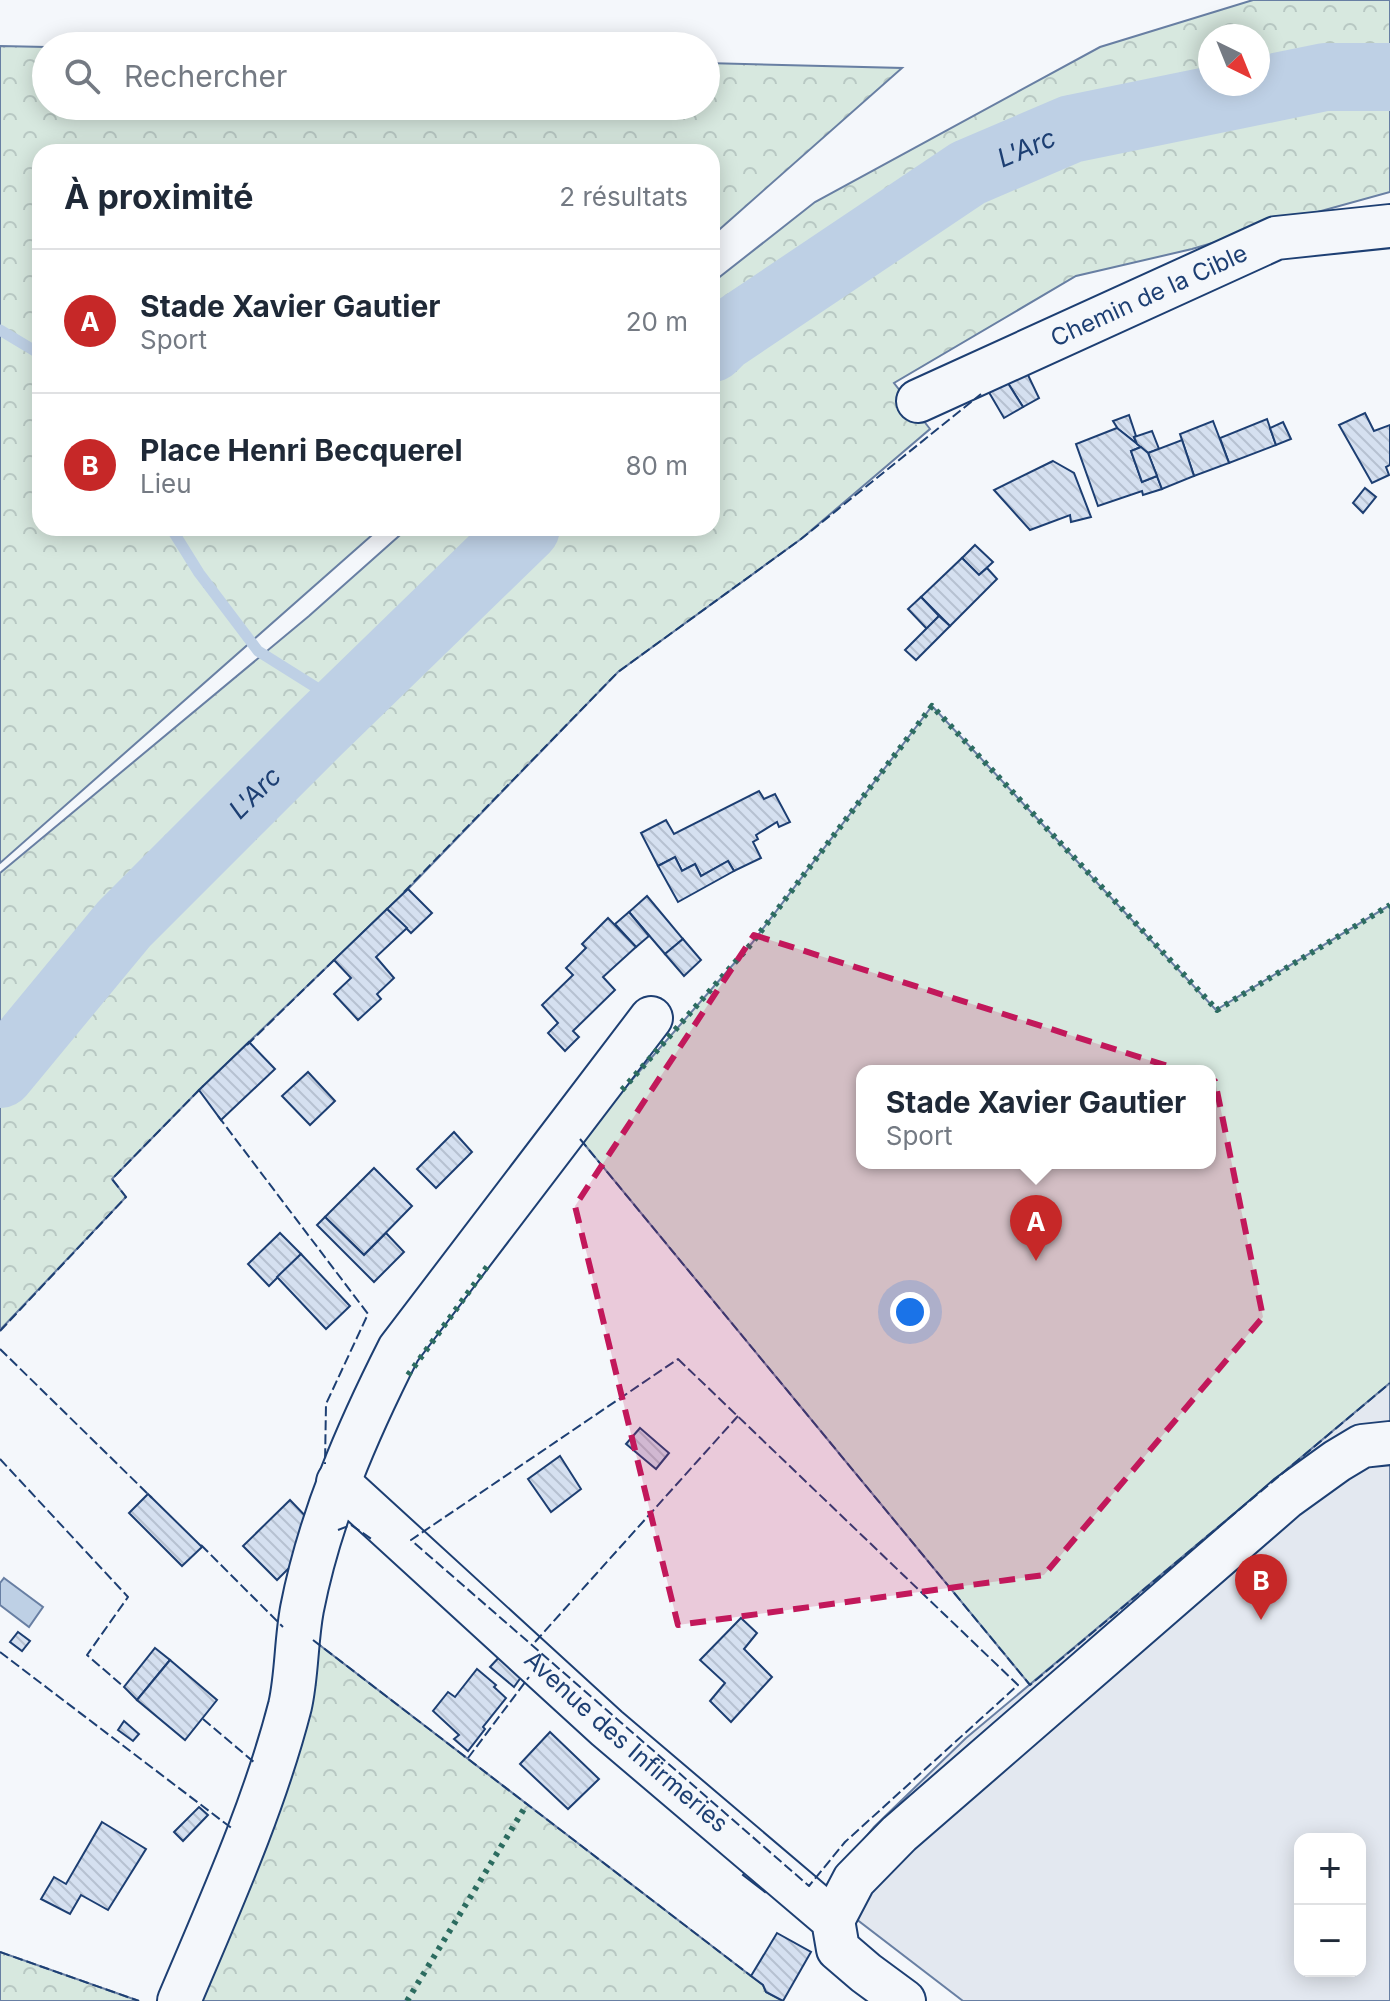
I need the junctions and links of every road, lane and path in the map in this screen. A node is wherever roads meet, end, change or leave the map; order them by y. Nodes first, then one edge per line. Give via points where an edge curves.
1 (1390, 226) edge
2 (918, 401) dead end
3 (651, 1018) dead end
4 (1390, 1443) edge
5 (338, 1482) junction
6 (833, 1920) junction
7 (179, 2001) edge
8 (904, 2001) edge

1 - 2 street, Chemin de la Cible via 1276,238
3 - 5 street via 399,1349
4 - 6 street via 1362,1446 1287,1497 899,1834 854,1880
5 - 6 street, Avenue des Infirmeries via 607,1728
5 - 7 street via 302,1609 290,1703 237,1864
6 - 8 street, Avenue des Infirmeries via 838,1949

